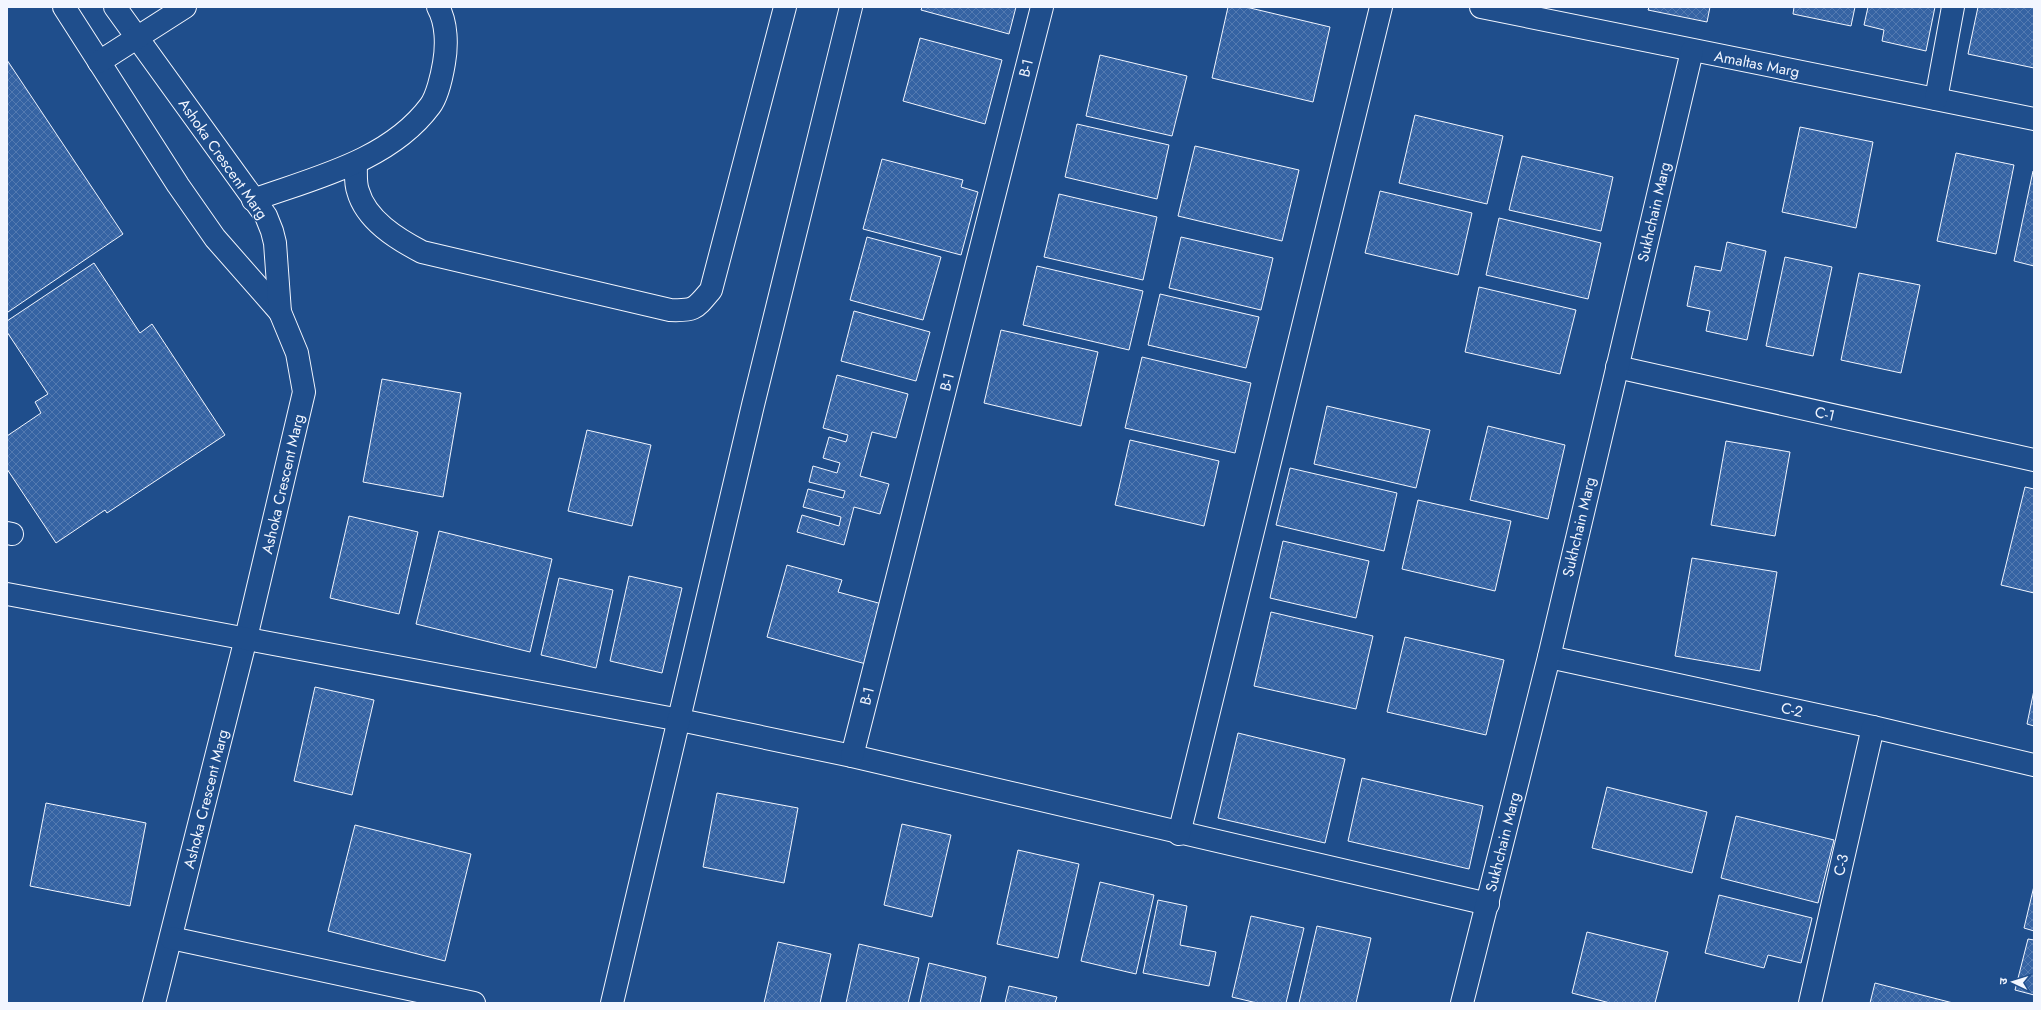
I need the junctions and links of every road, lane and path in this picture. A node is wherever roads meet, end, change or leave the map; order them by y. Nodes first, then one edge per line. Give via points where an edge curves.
1 (64, 7) edge
2 (115, 7) edge
3 (185, 7) edge
4 (438, 7) edge
5 (785, 7) edge
6 (851, 7) edge
7 (1042, 7) edge
8 (1381, 7) edge
9 (1481, 7) edge
10 (1953, 7) edge
11 (137, 39) junction
12 (1692, 51) junction
13 (99, 62) junction
14 (1936, 99) junction
15 (2034, 119) edge
16 (356, 163) junction
17 (253, 200) junction
18 (280, 312) junction
19 (1617, 367) junction
20 (2034, 460) edge
21 (7, 594) edge
22 (246, 638) junction
23 (1549, 657) junction
24 (680, 720) junction
25 (1873, 728) junction
26 (852, 756) junction
27 (2034, 765) edge
28 (1179, 834) junction
29 (1488, 904) junction
30 (171, 938) junction
31 (154, 1003) edge
32 (474, 1003) edge
33 (612, 1003) edge
34 (1462, 1003) edge
35 (1810, 1003) edge

1 - 13 street
2 - 11 street, Ashoka Crescent Marg
3 - 11 street
4 - 16 street via 446,32 446,54 443,74 431,105 412,127
5 - 16 street via 711,290 696,307 670,310 422,252 403,243 381,225 363,205 357,189
6 - 24 street via 753,405
7 - 26 street, B-1
8 - 28 street
9 - 12 street, Amaltas Marg
10 - 14 street
11 - 13 street
11 - 17 street, Ashoka Crescent Marg
12 - 14 street, Amaltas Marg
12 - 19 street, Sukhchain Marg
13 - 18 street via 169,172 215,238
14 - 15 street, Amaltas Marg
16 - 17 street
17 - 18 street, Ashoka Crescent Marg via 266,216 275,243
18 - 22 street, Ashoka Crescent Marg via 297,353 304,392
19 - 20 street, C-1
19 - 23 street, Sukhchain Marg
21 - 22 street
22 - 24 street
22 - 30 street, Ashoka Crescent Marg
23 - 25 street, C-2
23 - 29 street, Sukhchain Marg
24 - 26 street
24 - 33 street
25 - 27 street, C-2
25 - 35 street, C-3
26 - 28 street
28 - 29 street
29 - 34 street, Sukhchain Marg
30 - 31 street, Ashoka Crescent Marg
30 - 32 street

